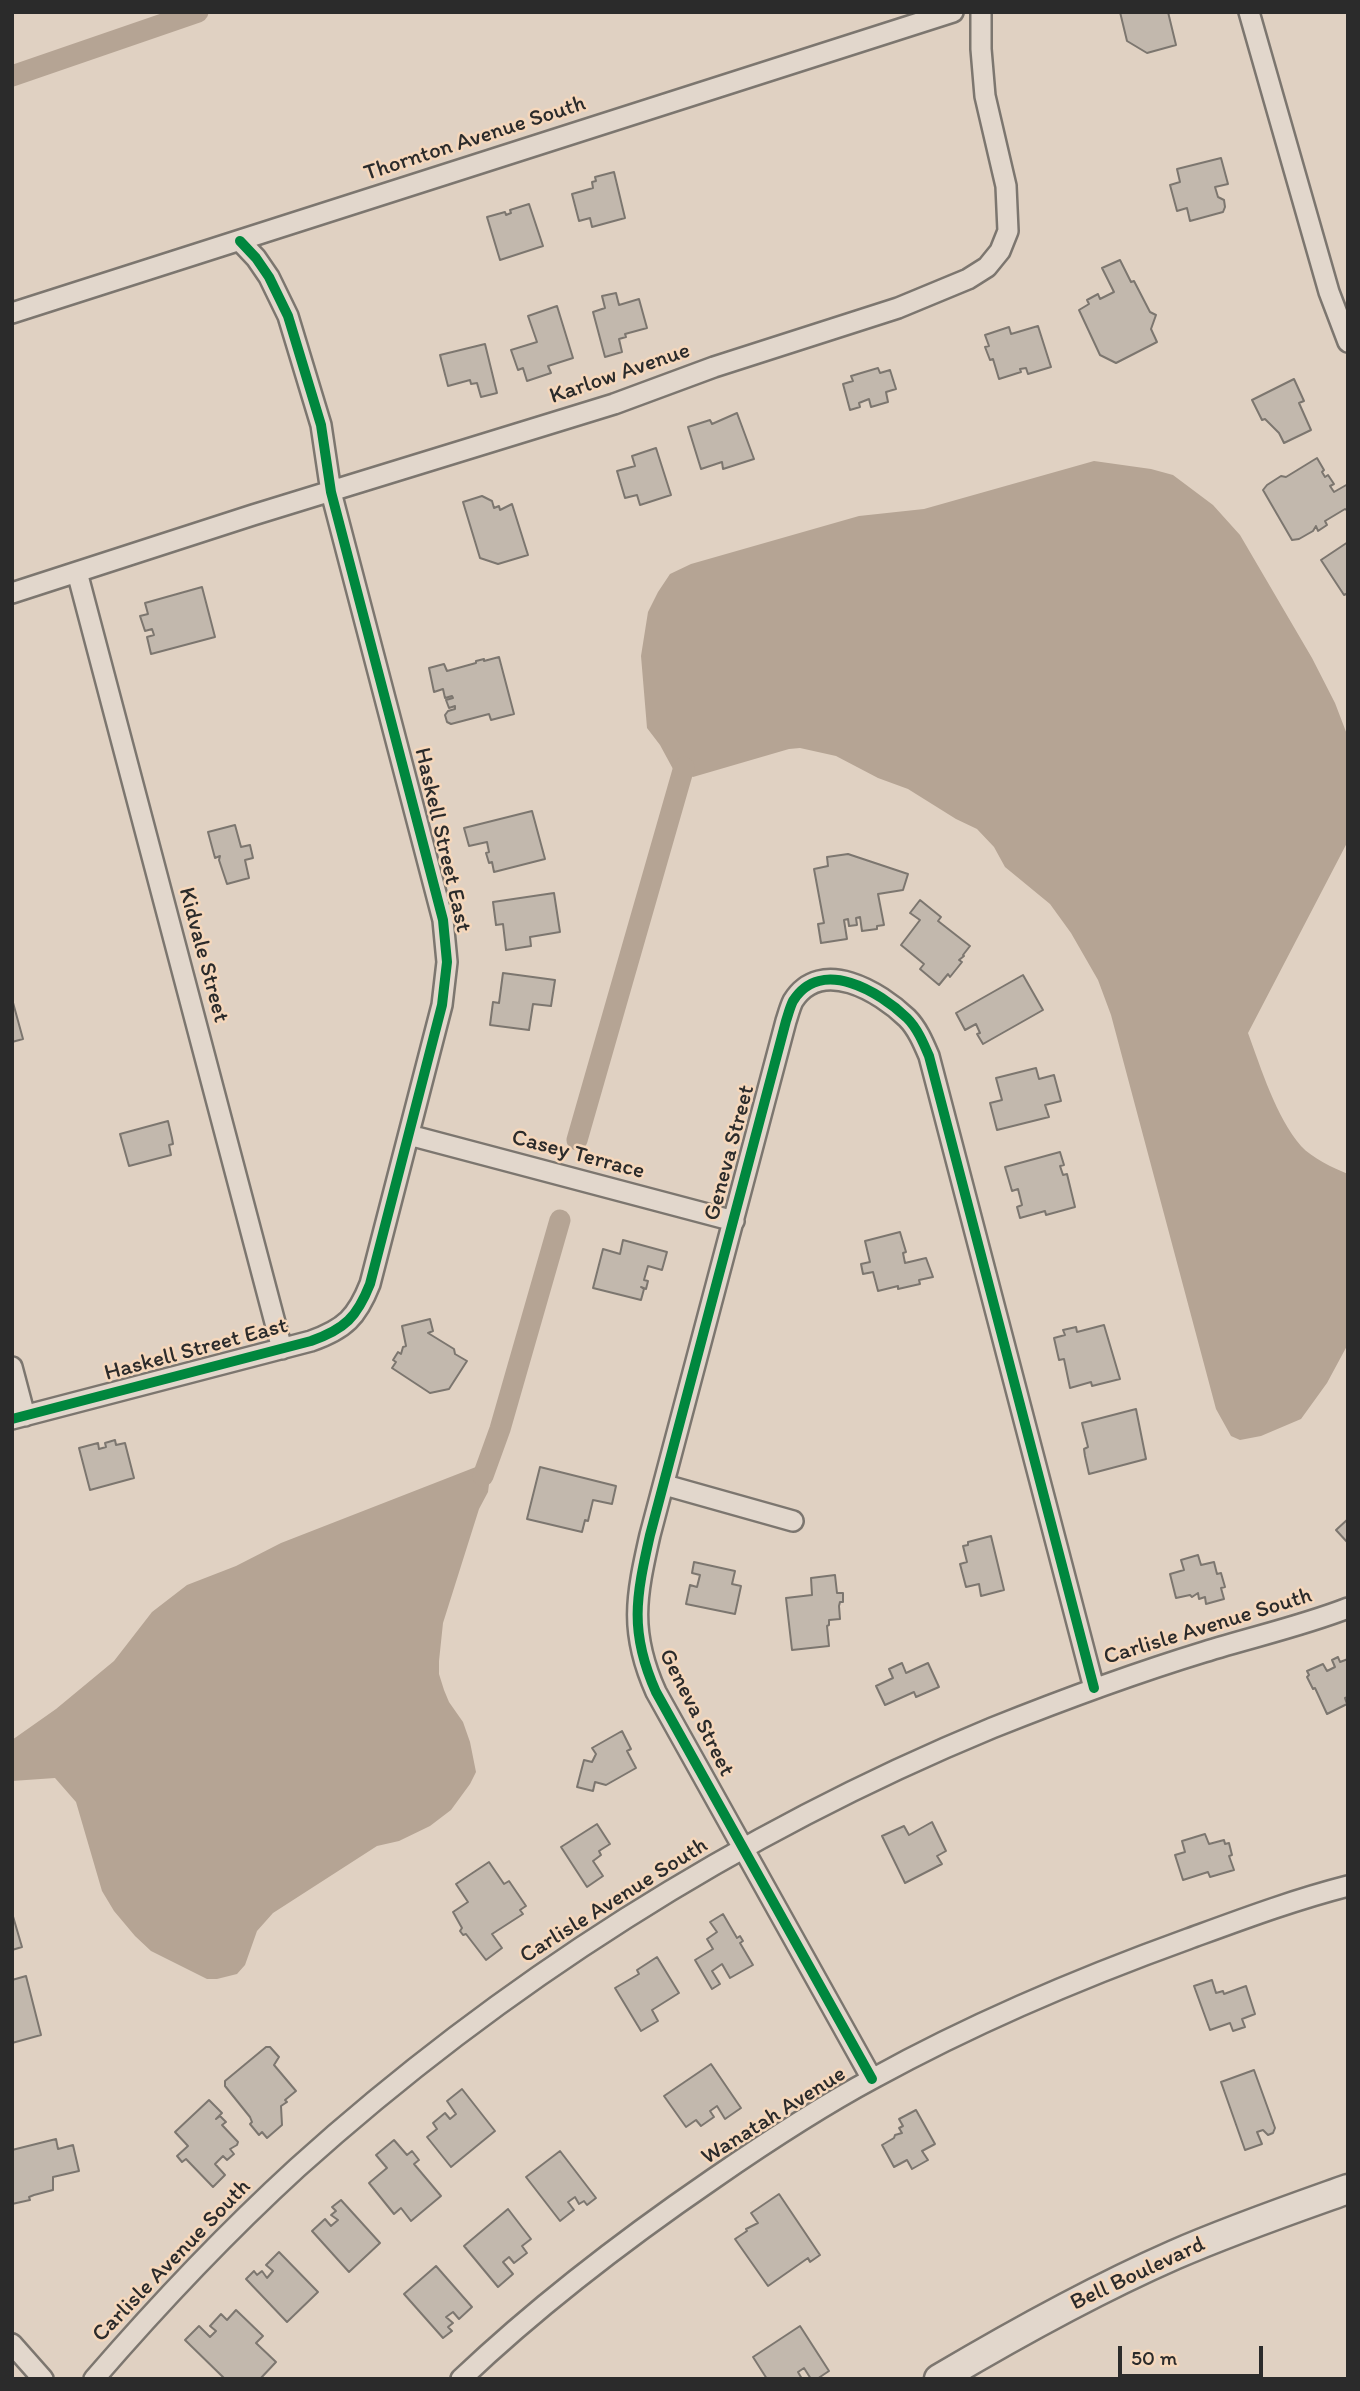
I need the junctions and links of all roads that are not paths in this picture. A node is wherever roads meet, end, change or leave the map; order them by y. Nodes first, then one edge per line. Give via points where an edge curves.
1 (953, 12) edge
2 (981, 12) edge
3 (1249, 12) edge
4 (240, 241) junction
5 (12, 313) edge
6 (1348, 342) edge
7 (331, 492) junction
8 (76, 572) junction
9 (12, 593) edge
10 (409, 1135) junction
11 (734, 1221) junction
12 (282, 1349) junction
13 (12, 1367) edge
14 (19, 1418) edge
15 (665, 1485) junction
16 (793, 1521) dead end
17 (1348, 1608) edge
18 (1094, 1688) junction
19 (744, 1848) junction
20 (1348, 1886) edge
21 (872, 2079) junction
22 (1348, 2189) edge
23 (12, 2344) edge
24 (43, 2379) edge
25 (94, 2379) edge
26 (461, 2379) edge
27 (939, 2379) edge

1 - 4 street, Thornton Avenue South
2 - 7 street, Karlow Avenue via 985,96 1009,209 1008,231 987,267 948,290 898,308 614,404
3 - 6 street via 1329,292
4 - 5 street, Thornton Avenue South
4 - 7 street, Haskell Street East via 269,277 288,316 321,425
7 - 8 street, Karlow Avenue
7 - 10 street, Haskell Street East via 446,941 442,1005
8 - 9 street, Karlow Avenue
8 - 12 street, Kidvale Street
10 - 11 street, Casey Terrace
10 - 12 street, Haskell Street East via 362,1304 349,1322 332,1334
11 - 15 street, Geneva Street
11 - 18 street, Geneva Street via 794,1000 808,985 829,979 870,991 908,1019 929,1056
12 - 14 street, Haskell Street East
13 - 14 street
15 - 16 street
15 - 19 street, Geneva Street via 639,1584 640,1648 656,1692
17 - 18 street, Carlisle Avenue South
18 - 19 street, Carlisle Avenue South via 890,1774
19 - 21 street, Geneva Street
19 - 25 street, Carlisle Avenue South via 564,1958 363,2110 184,2278
20 - 21 street, Wanatah Avenue via 1129,1961 933,2046
21 - 26 street, Wanatah Avenue via 663,2213 581,2275
22 - 27 street, Bell Boulevard via 1238,2229 1105,2287
23 - 24 street

